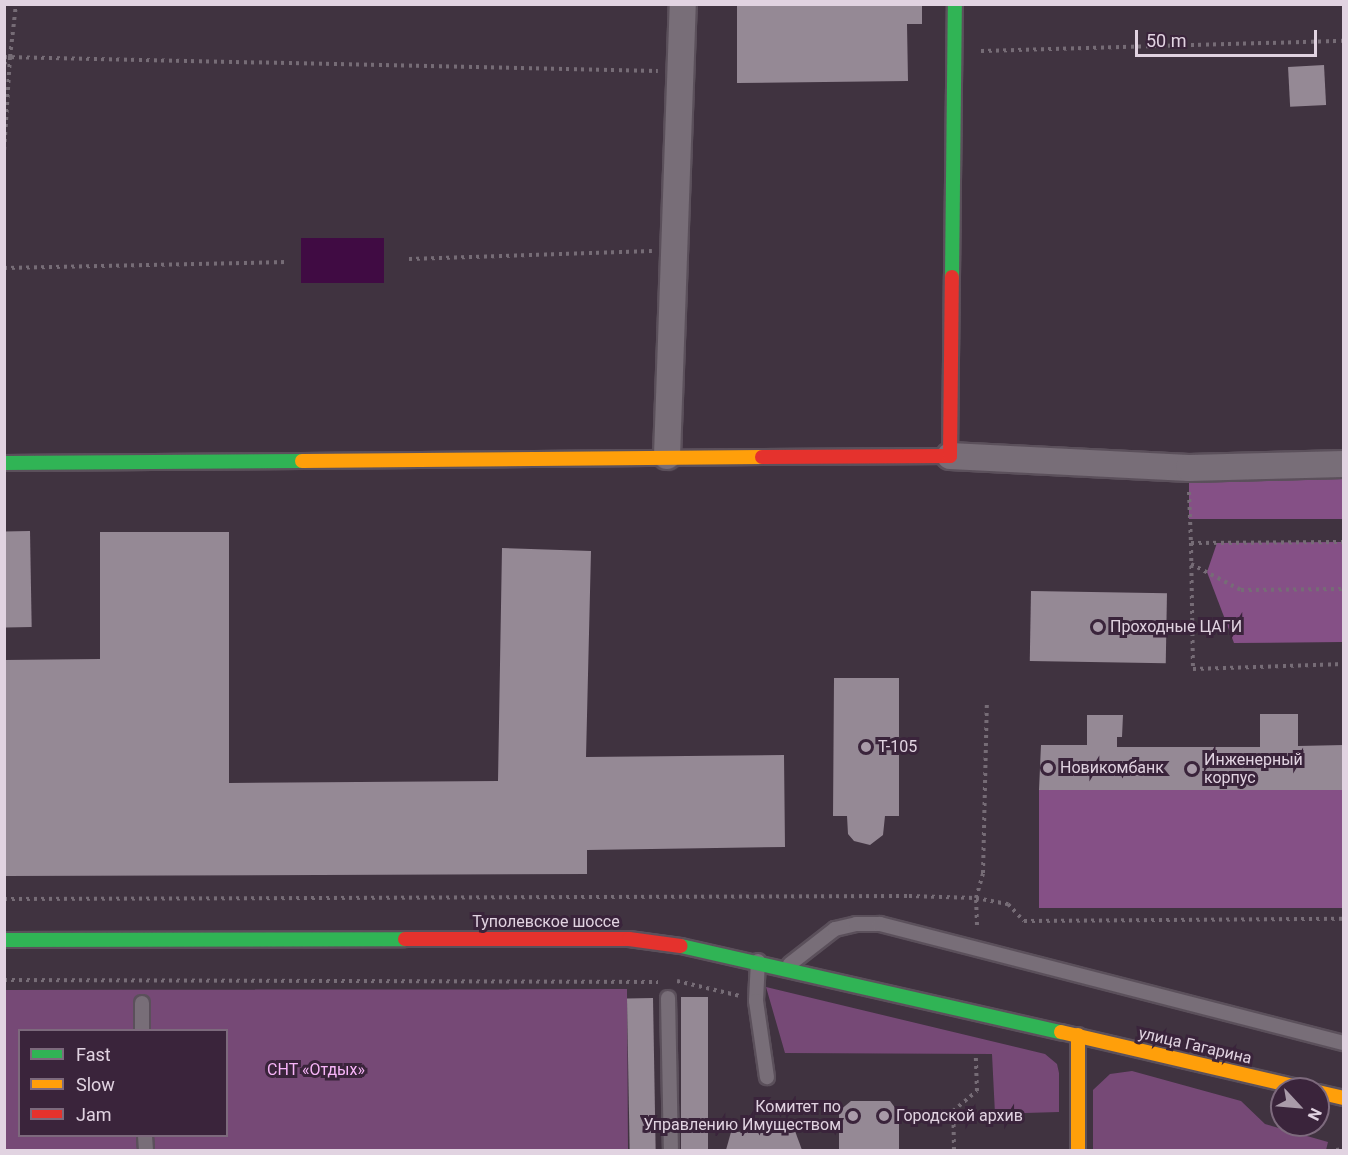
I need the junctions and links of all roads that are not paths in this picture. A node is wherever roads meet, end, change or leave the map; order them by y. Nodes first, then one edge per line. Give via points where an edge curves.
1 (683, 4) edge
2 (955, 4) edge
3 (667, 456) junction
4 (950, 456) junction
5 (4, 463) edge
6 (1344, 464) edge
7 (4, 940) edge
8 (758, 961) junction
9 (786, 967) junction
10 (668, 998) dead end
11 (142, 1003) dead end
12 (142, 1029) edge
13 (1078, 1035) junction
14 (1344, 1043) edge
15 (767, 1077) dead end
16 (1270, 1081) edge
17 (671, 1150) edge
18 (1078, 1150) edge

1 - 3 street
2 - 4 main road
3 - 4 main road
3 - 5 main road
4 - 6 street via 1189,468
7 - 8 main road, Туполевское шоссе via 628,939
8 - 9 main road, Туполевское шоссе
8 - 15 lane via 756,1001
9 - 13 main road, Туполевское шоссе
9 - 14 lane via 835,929 880,924
10 - 17 lane
11 - 12 lane
13 - 16 main road, улица Гагарина
13 - 18 main road

